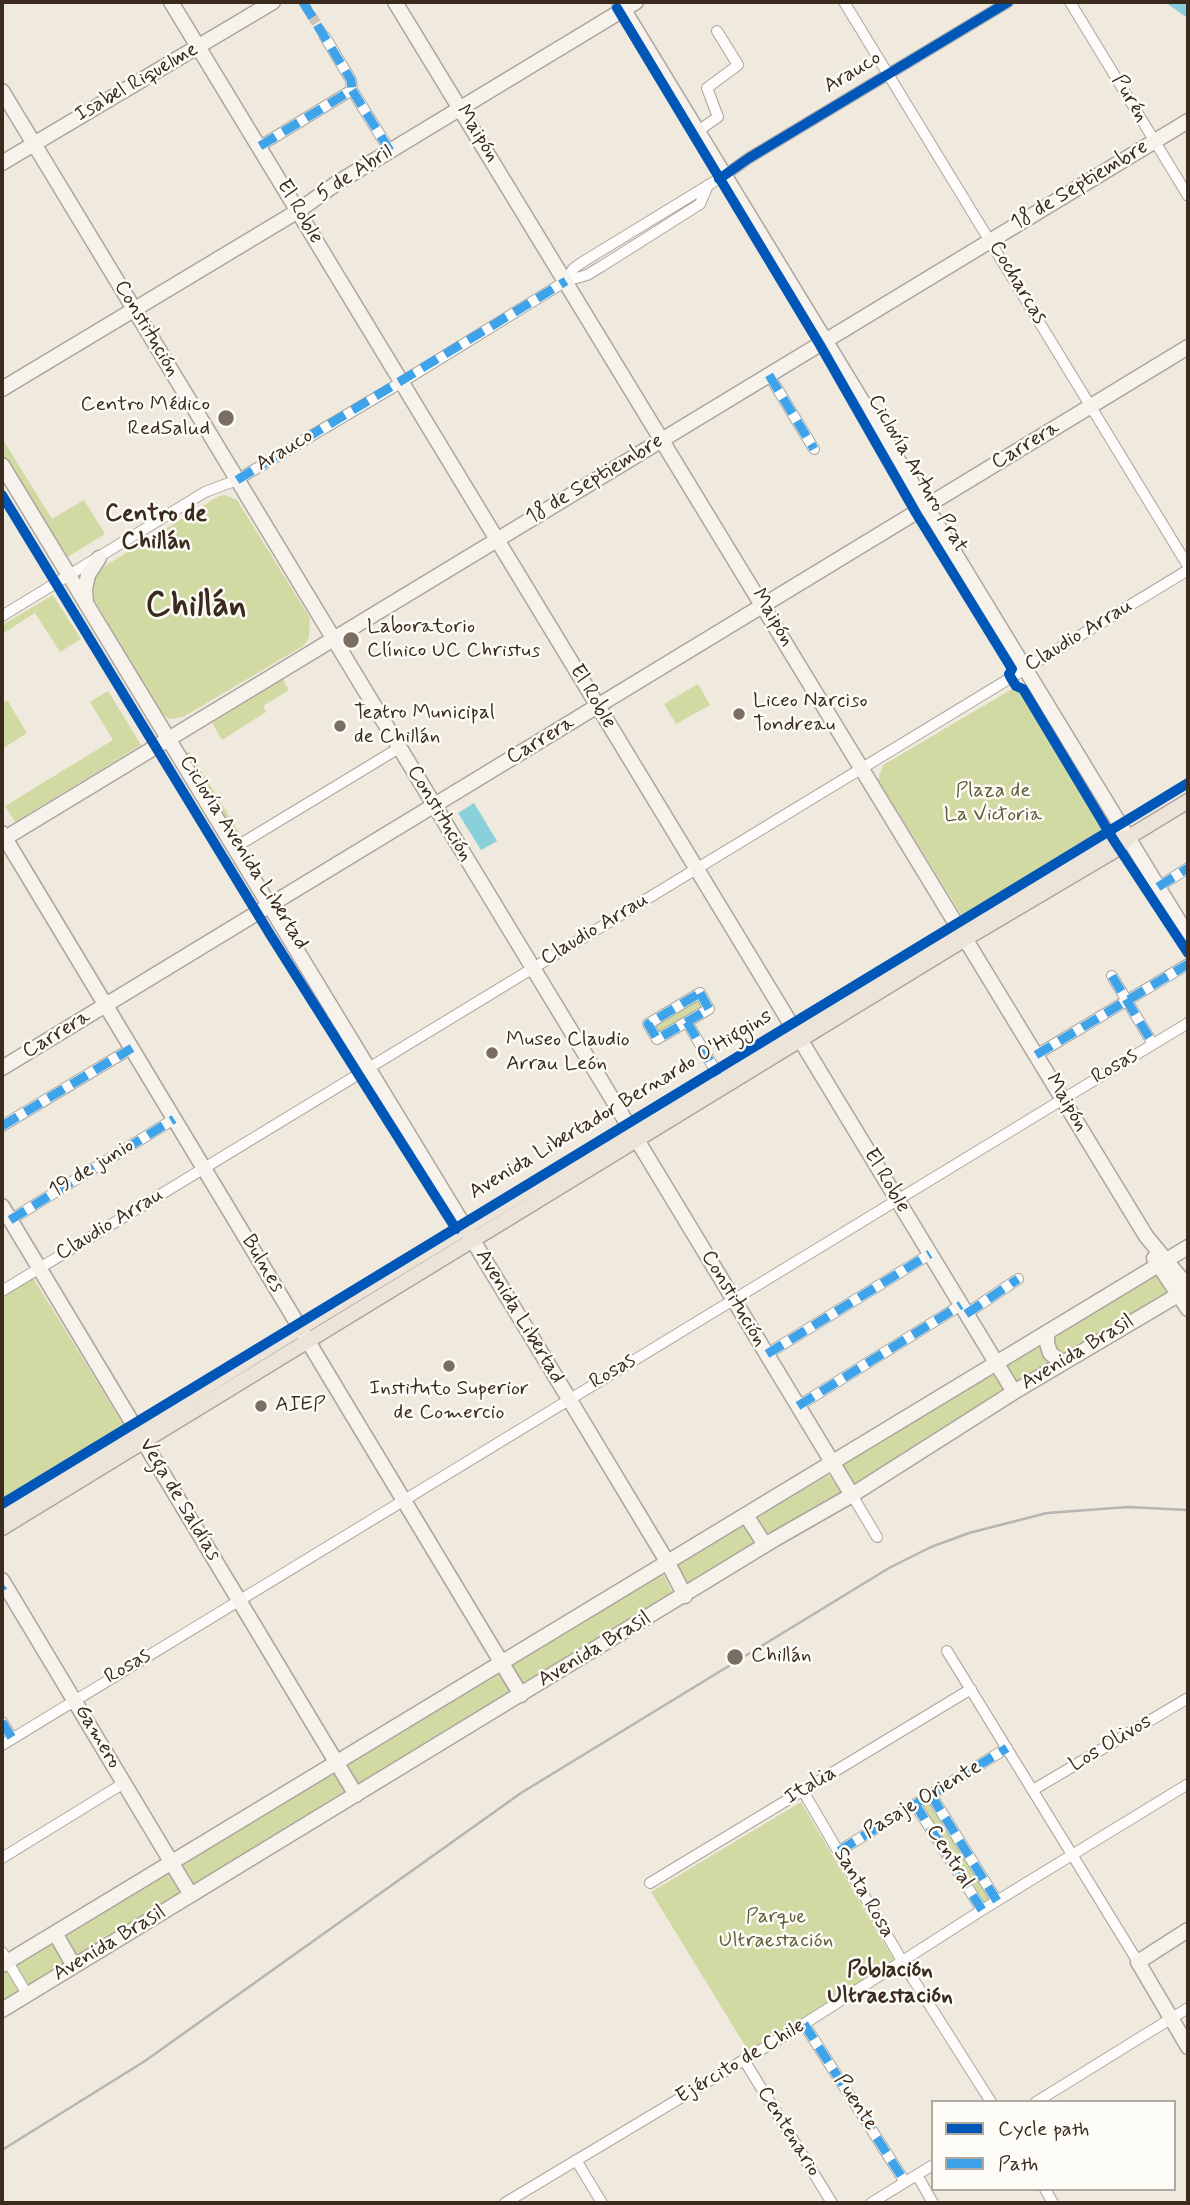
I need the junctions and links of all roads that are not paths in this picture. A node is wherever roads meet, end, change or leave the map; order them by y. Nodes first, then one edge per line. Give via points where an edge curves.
1 (171, 2) edge
2 (273, 2) edge
3 (396, 2) edge
4 (844, 2) edge
5 (1008, 2) edge
6 (1070, 2) edge
7 (626, 4) edge
8 (717, 31) dead end
9 (325, 37) tunnel mouth
10 (197, 46) junction
11 (889, 74) junction
12 (352, 90) junction
13 (2, 91) edge
14 (461, 108) junction
15 (1188, 121) edge
16 (698, 131) junction
17 (1154, 141) junction
18 (33, 144) junction
19 (260, 146) junction
20 (390, 151) junction
21 (2, 163) edge
22 (725, 175) junction
23 (1188, 197) edge
24 (298, 211) junction
25 (991, 240) junction
26 (566, 281) junction
27 (134, 310) junction
28 (826, 341) junction
29 (1188, 347) edge
30 (769, 375) junction
31 (402, 382) junction
32 (2, 389) edge
33 (1092, 406) junction
34 (663, 440) junction
35 (814, 449) dead end
36 (2, 465) edge
37 (237, 480) junction
38 (926, 507) junction
39 (497, 539) junction
40 (99, 558) junction
41 (1188, 568) edge
42 (68, 576) junction
43 (86, 604) junction
44 (764, 606) junction
45 (317, 612) junction
46 (2, 616) edge
47 (332, 638) junction
48 (304, 656) junction
49 (1025, 669) junction
50 (598, 706) junction
51 (150, 710) junction
52 (194, 723) junction
53 (168, 739) junction
54 (399, 748) junction
55 (862, 768) junction
56 (1188, 801) edge
57 (434, 806) junction
58 (3, 837) edge
59 (1129, 837) junction
60 (234, 848) junction
61 (696, 869) junction
62 (1188, 869) edge
63 (1158, 887) junction
64 (270, 906) junction
65 (962, 933) junction
66 (1188, 936) edge
67 (1188, 964) edge
68 (532, 968) junction
69 (1112, 976) dead end
70 (1127, 1000) junction
71 (106, 1006) junction
72 (687, 1022) junction
73 (1188, 1023) edge
74 (797, 1035) junction
75 (1153, 1044) junction
76 (132, 1048) junction
77 (1036, 1055) junction
78 (2, 1068) edge
79 (368, 1068) junction
80 (718, 1075) junction
81 (1063, 1099) junction
82 (174, 1119) junction
83 (2, 1126) edge
84 (633, 1134) junction
85 (204, 1168) junction
86 (897, 1199) junction
87 (2, 1206) edge
88 (10, 1220) junction
89 (468, 1234) junction
90 (1188, 1247) edge
91 (930, 1254) junction
92 (1162, 1262) junction
93 (39, 1268) junction
94 (1018, 1279) dead end
95 (1185, 1290) edge
96 (2, 1291) edge
97 (733, 1299) junction
98 (964, 1309) junction
99 (1188, 1309) edge
100 (1047, 1333) junction
101 (304, 1334) junction
102 (766, 1354) junction
103 (996, 1363) junction
104 (1062, 1363) junction
105 (1013, 1392) junction
106 (569, 1399) junction
107 (798, 1406) junction
108 (140, 1435) junction
109 (832, 1463) junction
110 (852, 1495) junction
111 (404, 1500) junction
112 (2, 1513) edge
113 (746, 1516) junction
114 (2, 1528) edge
115 (877, 1537) dead end
116 (765, 1545) junction
117 (668, 1563) junction
118 (3, 1584) edge
119 (685, 1596) junction
120 (239, 1600) junction
121 (947, 1651) dead end
122 (502, 1663) junction
123 (971, 1689) junction
124 (521, 1695) junction
125 (1188, 1698) edge
126 (75, 1700) junction
127 (2, 1722) edge
128 (12, 1738) junction
129 (2, 1745) edge
130 (1007, 1748) junction
131 (337, 1763) junction
132 (124, 1783) junction
133 (1188, 1784) edge
134 (1033, 1790) junction
135 (803, 1791) junction
136 (356, 1795) junction
137 (931, 1795) junction
138 (915, 1804) junction
139 (839, 1851) junction
140 (1073, 1855) junction
141 (2, 1858) edge
142 (172, 1862) junction
143 (650, 1883) dead end
144 (191, 1895) junction
145 (997, 1901) junction
146 (982, 1910) junction
147 (1188, 1930) edge
148 (54, 1933) junction
149 (4, 1959) edge
150 (903, 1962) junction
151 (1138, 1962) junction
152 (74, 1966) junction
153 (27, 1994) junction
154 (1188, 2008) edge
155 (2, 2010) edge
156 (1171, 2018) junction
157 (804, 2024) junction
158 (1188, 2046) edge
159 (744, 2060) junction
160 (990, 2100) edge
161 (1039, 2100) edge
162 (576, 2160) junction
163 (931, 2166) edge
164 (917, 2175) junction
165 (905, 2182) junction
166 (521, 2193) junction
167 (505, 2203) edge
168 (527, 2203) edge
169 (602, 2203) edge
170 (832, 2203) edge
171 (871, 2203) edge
172 (933, 2203) edge

1 - 10 street, El Roble
2 - 10 street, Isabel Riquelme
3 - 14 street, Maipón
4 - 11 street, Cocharcas
5 - 11 street, Arauco
6 - 17 street, Purén
7 - 14 street, 5 de Abril
7 - 16 street
8 - 16 street via 738,65 706,88 718,117
9 - 12 street via 351,80
10 - 18 street, Isabel Riquelme
10 - 19 street, El Roble
11 - 22 street, Arauco
11 - 25 street, Cocharcas
12 - 19 street
12 - 20 street
13 - 18 street, Constitución
14 - 20 street, 5 de Abril
14 - 26 street, Maipón
15 - 17 street, 18 de Septiembre
16 - 22 street
17 - 23 street, Purén
17 - 25 street, 18 de Septiembre
18 - 21 street, Isabel Riquelme
18 - 27 street, Constitución
19 - 24 street, El Roble
20 - 24 street, 5 de Abril
22 - 26 street, Arauco via 708,186 697,206 603,266
22 - 28 street
24 - 27 street, 5 de Abril
24 - 31 street, El Roble
25 - 28 street, 18 de Septiembre
25 - 33 street, Cocharcas
26 - 31 street, Arauco
26 - 34 street, Maipón
27 - 32 street, 5 de Abril
27 - 37 street, Constitución
28 - 30 street, 18 de Septiembre
28 - 38 street
29 - 33 street, Carrera
30 - 34 street, 18 de Septiembre
30 - 35 street
31 - 37 street, Arauco
31 - 39 street, El Roble
33 - 38 street, Carrera
33 - 41 street, Cocharcas
34 - 39 street, 18 de Septiembre
34 - 44 street, Maipón
36 - 42 street, Avenida Libertad
37 - 40 street, Arauco via 214,487
37 - 45 street, Constitución
38 - 44 street, Carrera
38 - 49 street
39 - 47 street, 18 de Septiembre
39 - 50 street, El Roble
40 - 42 street, Arauco
40 - 43 street via 88,575
41 - 49 street, Claudio Arrau
42 - 43 street, Avenida Libertad
42 - 46 street, Arauco
43 - 51 street, Avenida Libertad
44 - 50 street, Carrera
44 - 55 street, Maipón
45 - 47 street, Constitución
45 - 48 street via 316,632
47 - 48 street, 18 de Septiembre
47 - 54 street, Constitución
48 - 52 street, 18 de Septiembre
49 - 55 street, Claudio Arrau
49 - 59 street
50 - 57 street, Carrera
50 - 61 street, El Roble
51 - 52 street via 170,721
51 - 53 street, Avenida Libertad
52 - 53 street, 18 de Septiembre
53 - 58 street, 18 de Septiembre
53 - 60 street, Avenida Libertad
54 - 57 street, Constitución
54 - 60 street
55 - 61 street, Claudio Arrau
55 - 65 street, Maipón
56 - 59 main road, Avenida Libertador Bernardo O'Higgins
57 - 64 street, Carrera
57 - 68 street, Constitución
58 - 71 street, Bulnes
59 - 63 street
59 - 65 main road, Avenida Libertador Bernardo O'Higgins via 1113,839
60 - 64 street, Avenida Libertad
61 - 68 street, Claudio Arrau
61 - 74 street, El Roble
62 - 63 street
63 - 66 street
64 - 71 street, Carrera
64 - 79 street, Avenida Libertad
65 - 74 main road, Avenida Libertador Bernardo O'Higgins
65 - 77 street, Maipón
67 - 70 street
68 - 79 street, Claudio Arrau
68 - 84 street, Constitución
69 - 70 street
70 - 75 street
70 - 77 street
71 - 76 street, Bulnes
71 - 78 street, Carrera
72 - 72 street via 709,1009 700,993 648,1024 657,1039
72 - 80 street
73 - 75 street, Rosas
74 - 80 main road, Avenida Libertador Bernardo O'Higgins
74 - 84 main road, Avenida Libertador Bernardo O'Higgins
74 - 86 street, El Roble
75 - 81 street, Rosas
76 - 82 street, Bulnes
76 - 83 street
77 - 81 street, Maipón
79 - 85 street, Claudio Arrau
79 - 89 street, Avenida Libertad
80 - 84 main road, Avenida Libertador Bernardo O'Higgins
81 - 86 street, Rosas
81 - 92 street, Maipón
82 - 85 street, Bulnes
82 - 88 street, 19 de junio
84 - 89 main road, Avenida Libertador Bernardo O'Higgins
84 - 97 street, Constitución
85 - 93 street, Claudio Arrau
85 - 101 street, Bulnes
86 - 91 street, El Roble
86 - 97 street, Rosas
87 - 88 street, Vega de Saldías
88 - 93 street, Vega de Saldías
89 - 101 main road, Avenida Libertador Bernardo O'Higgins
89 - 106 street, Avenida Libertad
90 - 92 street, Avenida Brasil
91 - 98 street, El Roble
91 - 102 street
92 - 95 street, Maipón
92 - 100 street, Avenida Brasil
93 - 96 street, Claudio Arrau
93 - 108 street, Vega de Saldías
94 - 98 street
95 - 99 street, Maipón
95 - 104 street, Avenida Brasil
97 - 102 street, Constitución
97 - 106 street, Rosas
98 - 103 street, El Roble
98 - 107 street
100 - 103 street, Avenida Brasil
100 - 104 street via 1050,1353
101 - 108 main road, Avenida Libertador Bernardo O'Higgins
101 - 111 street, Bulnes
102 - 107 street, Constitución
103 - 105 street, El Roble
103 - 109 street, Avenida Brasil
104 - 105 street, Avenida Brasil
105 - 110 street, Avenida Brasil
106 - 111 street, Rosas
106 - 117 street, Avenida Libertad
107 - 109 street, Constitución
108 - 112 main road, Avenida Libertador Bernardo O'Higgins
108 - 114 main road, Avenida Libertador Bernardo O'Higgins
108 - 120 street, Vega de Saldías
109 - 110 street, Constitución
109 - 113 street, Avenida Brasil
110 - 115 street, Constitución
110 - 116 street, Avenida Brasil
111 - 120 street, Rosas
111 - 122 street, Bulnes
113 - 116 street
113 - 117 street, Avenida Brasil
116 - 119 street, Avenida Brasil
117 - 119 street, Avenida Libertad
117 - 122 street, Avenida Brasil
118 - 126 street, Gamero
119 - 124 street, Avenida Brasil
120 - 126 street, Rosas
120 - 131 street, Vega de Saldías
121 - 123 street
122 - 124 street, Bulnes
122 - 131 street, Avenida Brasil
123 - 130 street
123 - 135 street, Italia
124 - 136 street, Avenida Brasil
125 - 134 street, Los Olivos
126 - 128 street, Rosas
126 - 132 street, Gamero
127 - 128 street
128 - 129 street, Rosas
130 - 134 street
130 - 137 street, Pasaje Oriente
131 - 136 street, Vega de Saldías
131 - 142 street, Avenida Brasil
132 - 141 street
132 - 142 street, Gamero
133 - 140 street, Ejército de Chile
134 - 140 street
135 - 139 street, Santa Rosa
135 - 143 street, Italia
136 - 144 street, Avenida Brasil
137 - 138 street, Pasaje Oriente
137 - 145 street, Central
138 - 139 street, Pasaje Oriente
138 - 146 street, Central
139 - 150 street, Santa Rosa
140 - 145 street, Ejército de Chile
140 - 151 street
142 - 144 street, Gamero
142 - 148 street, Avenida Brasil
144 - 152 street, Avenida Brasil
145 - 146 street, Ejército de Chile
146 - 150 street, Ejército de Chile
147 - 151 street
148 - 149 street, Avenida Brasil
148 - 152 street
149 - 153 street
150 - 157 street, Ejército de Chile
150 - 160 street, Santa Rosa
151 - 156 street
152 - 153 street, Avenida Brasil
153 - 155 street, Avenida Brasil
154 - 156 street
156 - 158 street
156 - 161 street
157 - 159 street, Ejército de Chile
157 - 165 street, Puente
159 - 162 street, Ejército de Chile
159 - 170 street, Centenario
162 - 166 street, Ejército de Chile
162 - 169 street
163 - 164 street
164 - 165 street
164 - 172 street
165 - 171 street
166 - 167 street, Ejército de Chile
166 - 168 street

